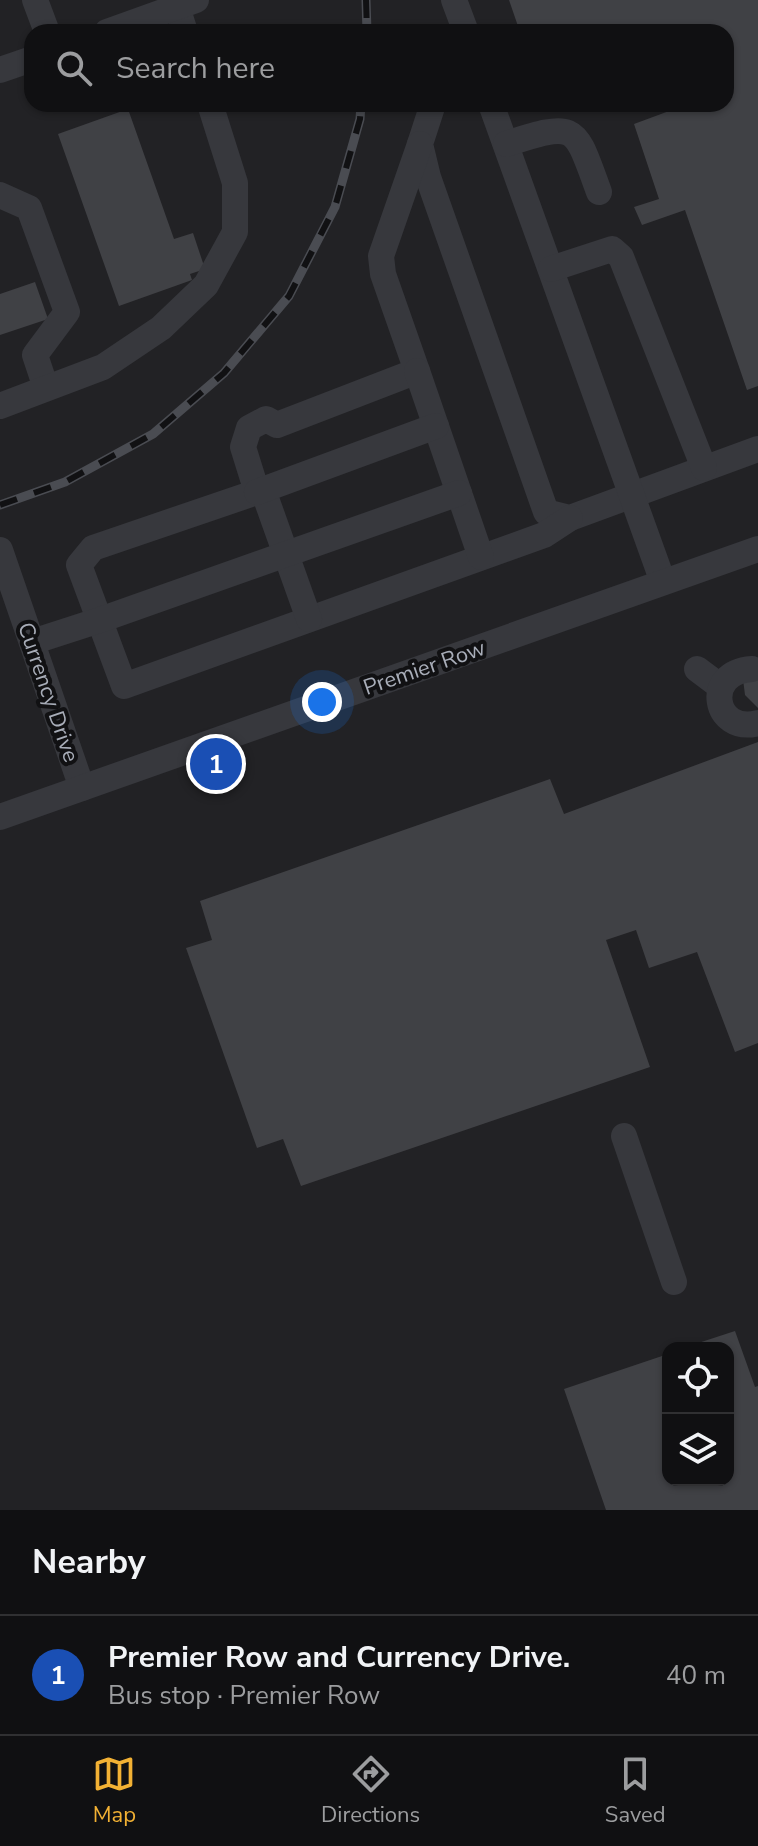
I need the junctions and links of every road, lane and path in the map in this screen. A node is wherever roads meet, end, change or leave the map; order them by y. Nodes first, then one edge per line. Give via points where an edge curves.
1 (35, 0) edge
2 (454, 0) edge
3 (186, 3) edge
4 (44, 24) edge
5 (129, 24) edge
6 (185, 24) edge
7 (463, 24) edge
8 (24, 62) edge
9 (0, 70) edge
10 (213, 112) edge
11 (430, 112) edge
12 (494, 112) edge
13 (420, 144) junction
14 (506, 144) junction
15 (599, 192) dead end
16 (0, 195) edge
17 (551, 269) junction
18 (417, 371) junction
19 (46, 388) junction
20 (0, 406) edge
21 (436, 426) junction
22 (758, 449) edge
23 (704, 468) junction
24 (260, 491) junction
25 (459, 493) junction
26 (632, 494) junction
27 (570, 518) junction
28 (758, 549) edge
29 (0, 550) edge
30 (285, 554) junction
31 (481, 557) junction
32 (663, 582) junction
33 (309, 619) junction
34 (100, 620) junction
35 (32, 642) junction
36 (697, 669) dead end
37 (752, 669) dead end
38 (721, 687) junction
39 (758, 723) edge
40 (82, 788) junction
41 (0, 817) edge
42 (624, 1136) dead end
43 (674, 1282) dead end

1 - 4 street
2 - 7 street
3 - 5 street
3 - 6 street
8 - 9 street
10 - 19 street via 235,183 235,232 206,285 161,328 103,367
11 - 13 street
12 - 14 street
13 - 18 street via 381,256
13 - 27 street via 534,483 546,512
14 - 15 street via 545,131 569,132 580,140
14 - 17 street
16 - 19 street via 29,208 67,312 35,355
17 - 23 street via 612,249 621,257
17 - 26 street
18 - 21 street
18 - 24 street via 277,425 266,419 249,428 243,447
19 - 20 street
21 - 24 street
21 - 25 street
22 - 23 street
23 - 26 street
24 - 30 street
24 - 34 street via 93,548 79,565
25 - 30 street
25 - 31 street
26 - 27 street
26 - 32 street
27 - 31 street via 544,535
28 - 32 street, Premier Row
29 - 35 street, Currency Drive
30 - 33 street
30 - 34 street
31 - 33 street
32 - 40 street, Premier Row
33 - 34 street via 124,686
34 - 35 street
35 - 40 street, Currency Drive
36 - 38 street
37 - 38 street via 732,673
38 - 39 street via 724,714 739,724
40 - 41 street, Premier Row
42 - 43 street

